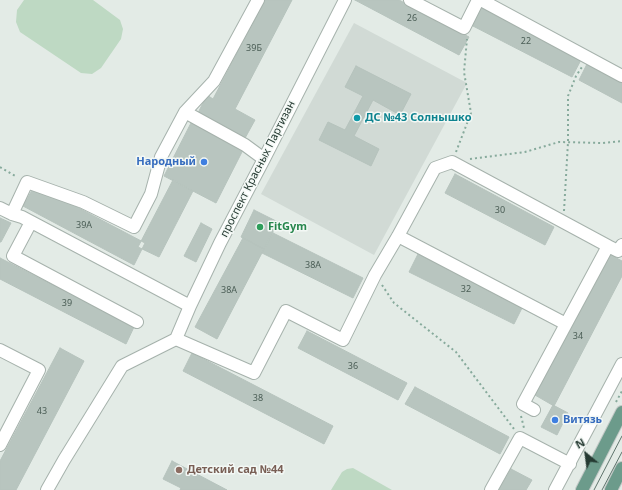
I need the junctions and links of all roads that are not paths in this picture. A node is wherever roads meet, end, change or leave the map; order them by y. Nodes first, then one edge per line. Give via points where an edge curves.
1 (258, 0) edge
2 (345, 0) edge
3 (410, 0) edge
4 (480, 0) edge
5 (622, 76) edge
6 (185, 112) junction
7 (264, 159) junction
8 (0, 208) edge
9 (12, 214) junction
10 (31, 222) junction
11 (398, 236) junction
12 (622, 245) edge
13 (608, 246) junction
14 (190, 306) junction
15 (137, 322) dead end
16 (566, 324) junction
17 (176, 339) junction
18 (0, 350) edge
19 (622, 364) edge
20 (534, 410) dead end
21 (622, 412) edge
22 (0, 445) edge
23 (570, 464) junction
24 (622, 468) edge
25 (47, 490) edge
26 (491, 490) edge
27 (555, 490) edge
28 (582, 490) edge
29 (611, 490) edge

1 - 6 street via 214,81
2 - 7 street, проспект Красных Партизан
3 - 4 street via 464,28
4 - 5 street
6 - 7 street via 245,145
6 - 9 street via 161,157 151,194 134,227 83,202 27,182
7 - 14 street, проспект Красных Партизан
8 - 9 street
9 - 10 street
10 - 14 street
10 - 15 street via 13,256
11 - 13 street via 435,168 452,162
11 - 16 street
11 - 17 street via 375,275 343,340 286,312 254,373
12 - 13 street via 618,251
13 - 16 street
14 - 17 street, проспект Красных Партизан
16 - 20 street via 523,404
17 - 25 street via 122,366
18 - 22 street via 39,370
19 - 23 street
21 - 28 main road
23 - 26 street via 520,438
23 - 27 street
24 - 29 main road

